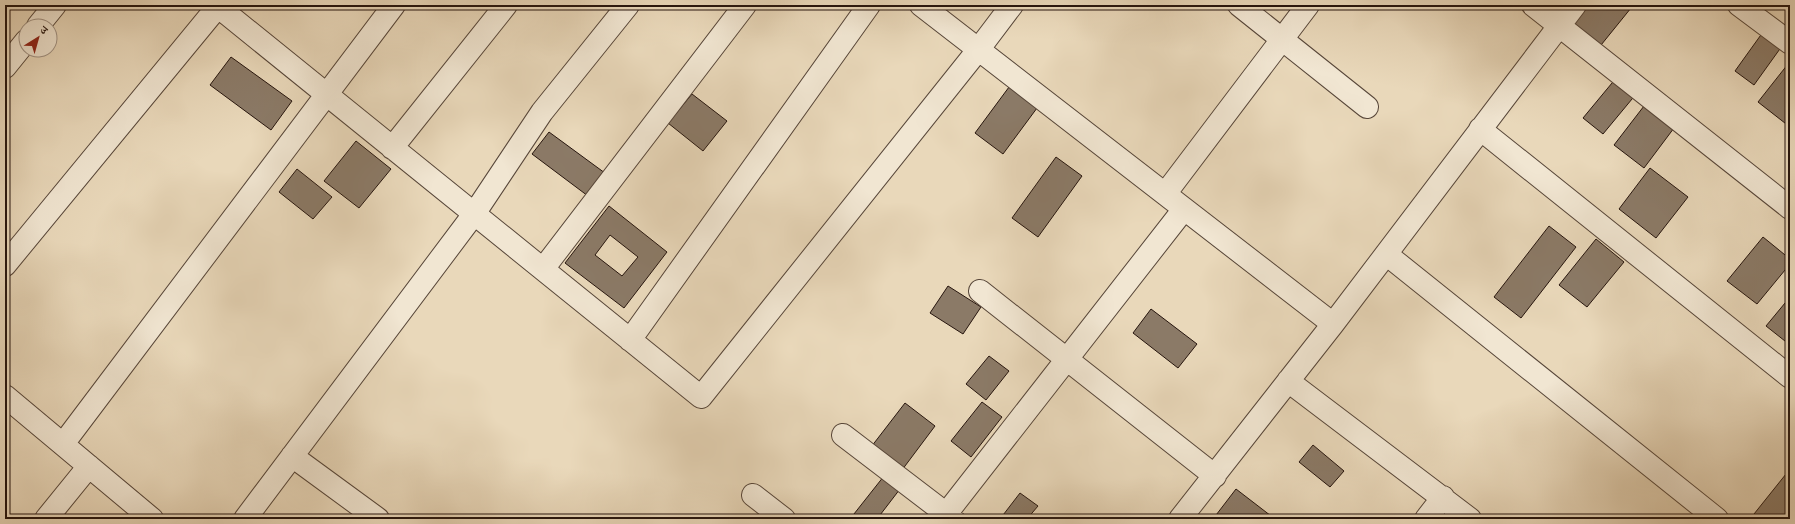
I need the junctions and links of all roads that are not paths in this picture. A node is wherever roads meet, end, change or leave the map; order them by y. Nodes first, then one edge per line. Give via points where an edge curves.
1 (55, 5) edge
2 (394, 5) edge
3 (506, 5) edge
4 (628, 5) edge
5 (745, 5) edge
6 (869, 5) edge
7 (921, 5) edge
8 (1012, 5) edge
9 (1239, 5) edge
10 (1308, 5) edge
11 (1533, 5) edge
12 (1575, 5) edge
13 (1739, 5) edge
14 (218, 6) edge
15 (44, 18) edge
16 (1558, 25) junction
17 (1282, 38) junction
18 (1790, 43) edge
19 (978, 50) junction
20 (18, 51) edge
21 (5, 67) edge
22 (326, 95) junction
23 (1367, 107) dead end
24 (1480, 129) junction
25 (392, 148) junction
26 (1165, 194) junction
27 (1184, 208) junction
28 (1790, 208) edge
29 (474, 214) junction
30 (1386, 254) junction
31 (5, 265) edge
32 (543, 269) junction
33 (980, 291) dead end
34 (1333, 324) junction
35 (630, 340) junction
36 (1066, 359) junction
37 (1790, 377) edge
38 (1288, 381) junction
39 (5, 396) edge
40 (843, 435) dead end
41 (63, 444) junction
42 (292, 456) junction
43 (89, 466) junction
44 (1215, 476) junction
45 (753, 495) dead end
46 (1443, 497) junction
47 (949, 516) edge
48 (46, 519) edge
49 (152, 519) edge
50 (245, 519) edge
51 (378, 519) edge
52 (784, 519) edge
53 (1180, 519) edge
54 (1426, 519) edge
55 (1470, 519) edge
56 (1717, 519) edge

1 - 15 street
2 - 22 street
3 - 25 street
4 - 29 street via 542,112
5 - 32 street
6 - 35 street
7 - 19 street
8 - 19 street
9 - 17 street
10 - 17 street
11 - 16 street
12 - 16 street
13 - 18 street
14 - 22 street
14 - 31 street
16 - 24 street
16 - 28 street
17 - 23 street
17 - 26 street
19 - 26 street
19 - 35 street via 701,397
20 - 21 street
22 - 25 street
22 - 41 street
24 - 30 street
24 - 37 street
25 - 29 street
26 - 27 street
27 - 34 street
27 - 36 street
29 - 32 street
29 - 42 street
30 - 34 street
30 - 56 street
32 - 35 street
33 - 36 street
34 - 38 street
36 - 44 street
36 - 47 street
38 - 44 street
38 - 46 street
39 - 41 street
40 - 47 street
41 - 43 street
42 - 50 street
42 - 51 street
43 - 48 street
43 - 49 street
44 - 53 street
45 - 52 street
46 - 54 street
46 - 55 street

